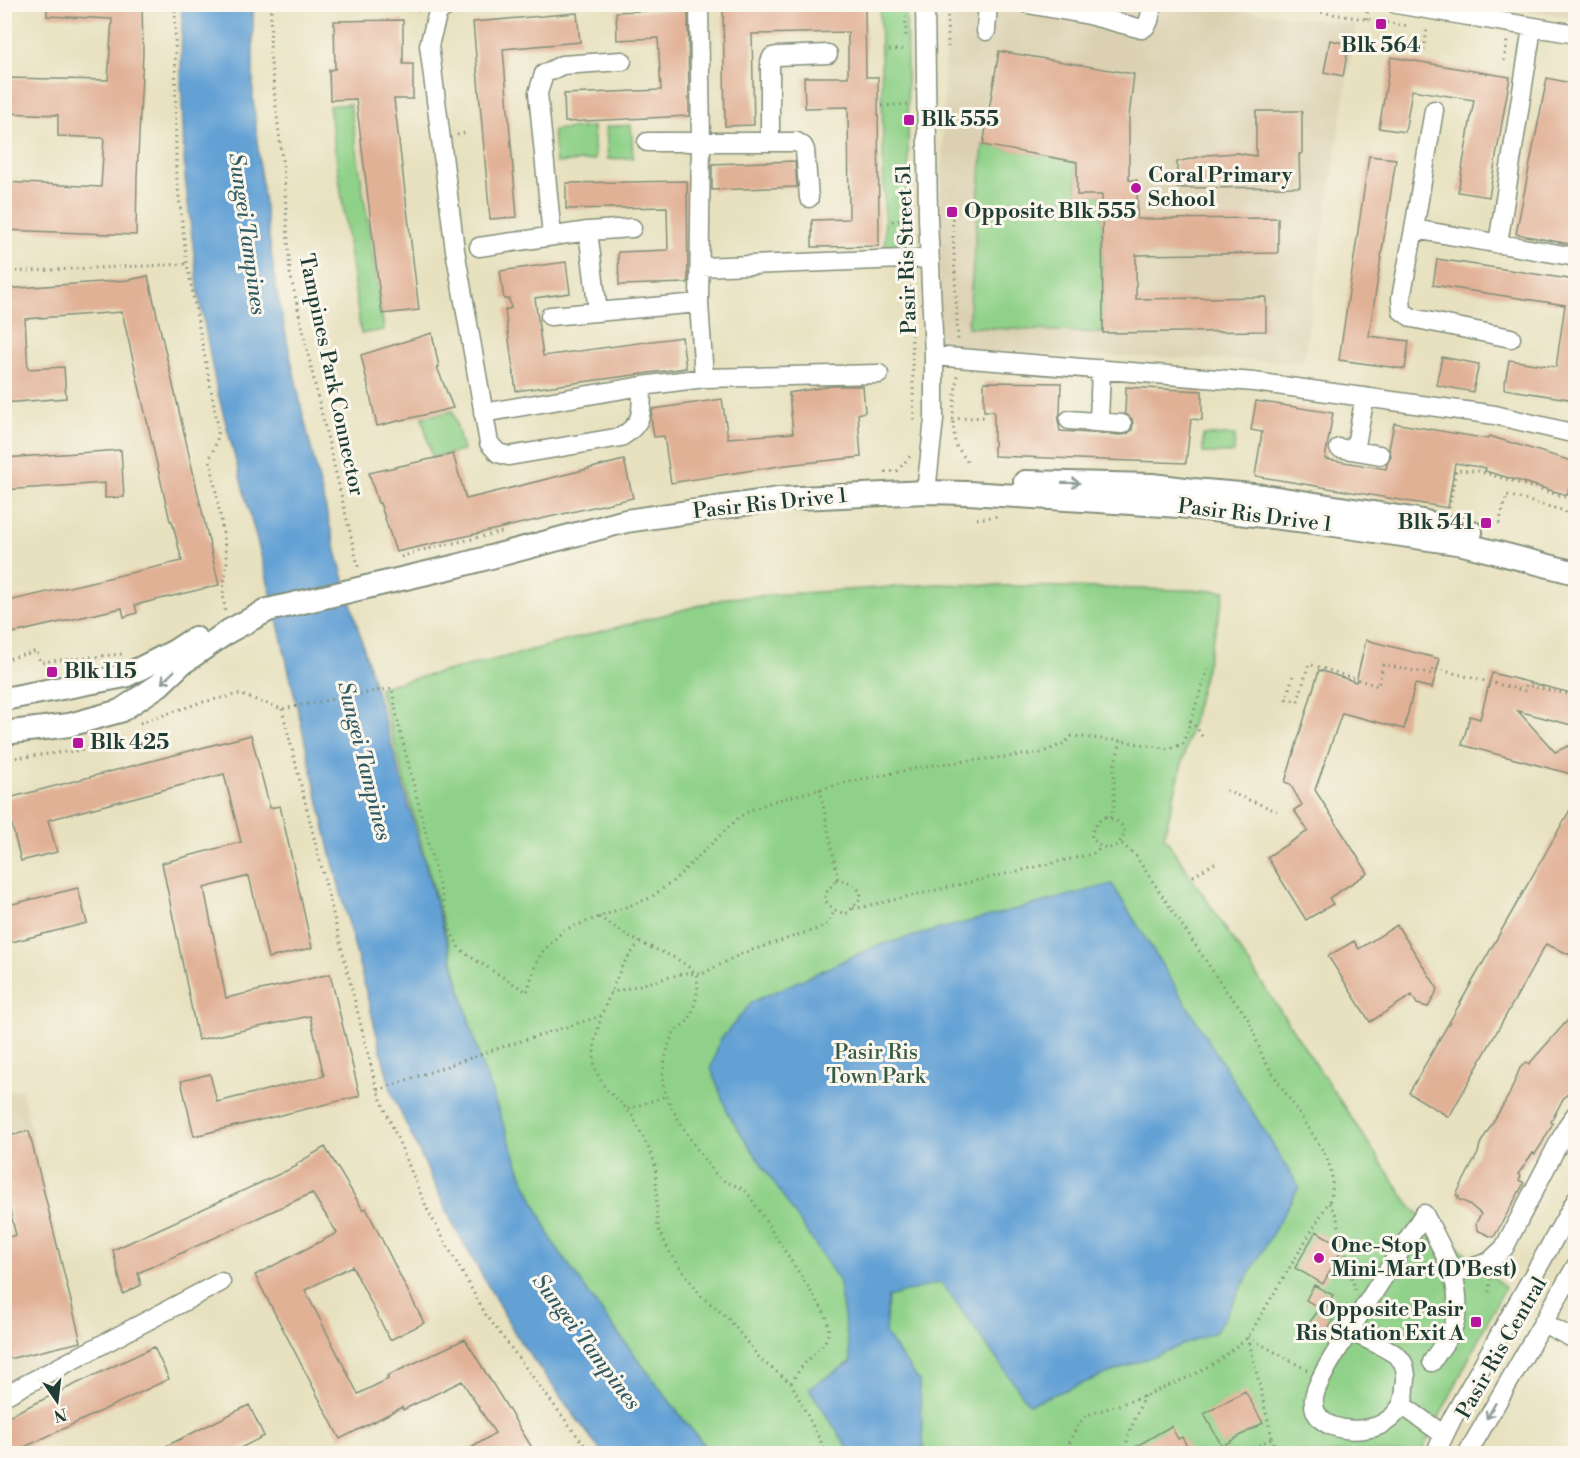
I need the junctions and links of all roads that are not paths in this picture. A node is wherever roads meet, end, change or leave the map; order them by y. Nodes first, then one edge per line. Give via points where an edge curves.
1 (699, 4) edge
2 (925, 4) edge
3 (987, 4) edge
4 (1028, 4) edge
5 (1152, 4) edge
6 (1396, 4) edge
7 (444, 8) edge
8 (1532, 28) junction
9 (986, 31) dead end
10 (1575, 34) edge
11 (828, 54) dead end
12 (622, 61) dead end
13 (1434, 110) dead end
14 (647, 142) dead end
15 (701, 142) junction
16 (770, 142) junction
17 (809, 198) dead end
18 (632, 228) dead end
19 (1414, 229) junction
20 (588, 231) junction
21 (552, 236) junction
22 (1497, 244) junction
23 (479, 248) dead end
24 (1575, 257) edge
25 (929, 258) junction
26 (700, 267) junction
27 (699, 303) junction
28 (598, 312) junction
29 (550, 316) dead end
30 (1511, 338) dead end
31 (934, 356) junction
32 (1101, 369) junction
33 (879, 374) dead end
34 (704, 378) junction
35 (642, 386) junction
36 (1365, 397) junction
37 (483, 413) junction
38 (1069, 420) dead end
39 (1099, 422) junction
40 (1122, 424) dead end
41 (1575, 434) edge
42 (1380, 455) dead end
43 (927, 486) junction
44 (1575, 560) edge
45 (1575, 573) edge
46 (267, 606) junction
47 (4, 699) edge
48 (4, 734) edge
49 (1575, 1114) edge
50 (1575, 1200) edge
51 (1568, 1232) edge
52 (1575, 1266) edge
53 (1452, 1274) junction
54 (220, 1282) dead end
55 (1543, 1323) junction
56 (1350, 1331) junction
57 (1575, 1340) edge
58 (1432, 1362) dead end
59 (4, 1396) edge
60 (1402, 1405) junction
61 (1444, 1435) junction
62 (1435, 1454) edge
63 (1467, 1454) edge

1 - 15 street
2 - 25 street, Pasir Ris Street 51
3 - 9 street
4 - 5 street via 1143,29 1149,22
6 - 8 street
7 - 37 street via 429,45 455,250
8 - 10 street
8 - 22 street
11 - 16 street via 772,57
12 - 21 street via 562,65 544,74 538,93
13 - 19 street
14 - 15 street
15 - 16 street
15 - 26 street
16 - 17 street via 797,142 805,150
18 - 20 street
19 - 22 street
19 - 30 street via 1402,311 1412,318
20 - 21 street
20 - 28 street
21 - 23 street
22 - 24 street
25 - 26 street
25 - 31 street, Pasir Ris Street 51
26 - 27 street
27 - 28 street
27 - 34 street
28 - 29 street
31 - 32 street
31 - 43 street, Pasir Ris Street 51 via 934,419
32 - 36 street via 1254,382
32 - 39 street
33 - 34 street
34 - 35 street
35 - 37 street
35 - 37 street via 641,415 633,430 621,437 509,456 498,453 489,443
36 - 41 street via 1495,415
36 - 42 street via 1347,449
38 - 39 street
39 - 40 street
43 -> 44 main road, Pasir Ris Drive 1 via 1152,485 1264,496 1412,519
43 - 45 main road, Pasir Ris Drive 1 via 968,493 1247,513 1463,544
43 - 46 main road, Pasir Ris Drive 1 via 859,482 697,498 362,578
46 - 47 main road, Pasir Ris Drive 1 via 225,620 125,676
46 -> 48 main road, Pasir Ris Drive 1 via 120,711 69,725
49 - 53 street via 1504,1248 1489,1262
50 - 51 street, Pasir Ris Central
51 - 61 street, Pasir Ris Central
52 - 55 street, Pasir Ris Central
53 - 56 street via 1425,1214
53 - 58 street via 1457,1310 1452,1330
54 - 59 street
55 - 57 street
55 -> 63 street, Pasir Ris Central
56 - 60 street via 1401,1360 1407,1379
56 - 60 street via 1316,1387 1314,1408 1321,1419 1348,1430 1371,1428 1391,1419
60 - 61 street
61 - 62 street, Pasir Ris Central

